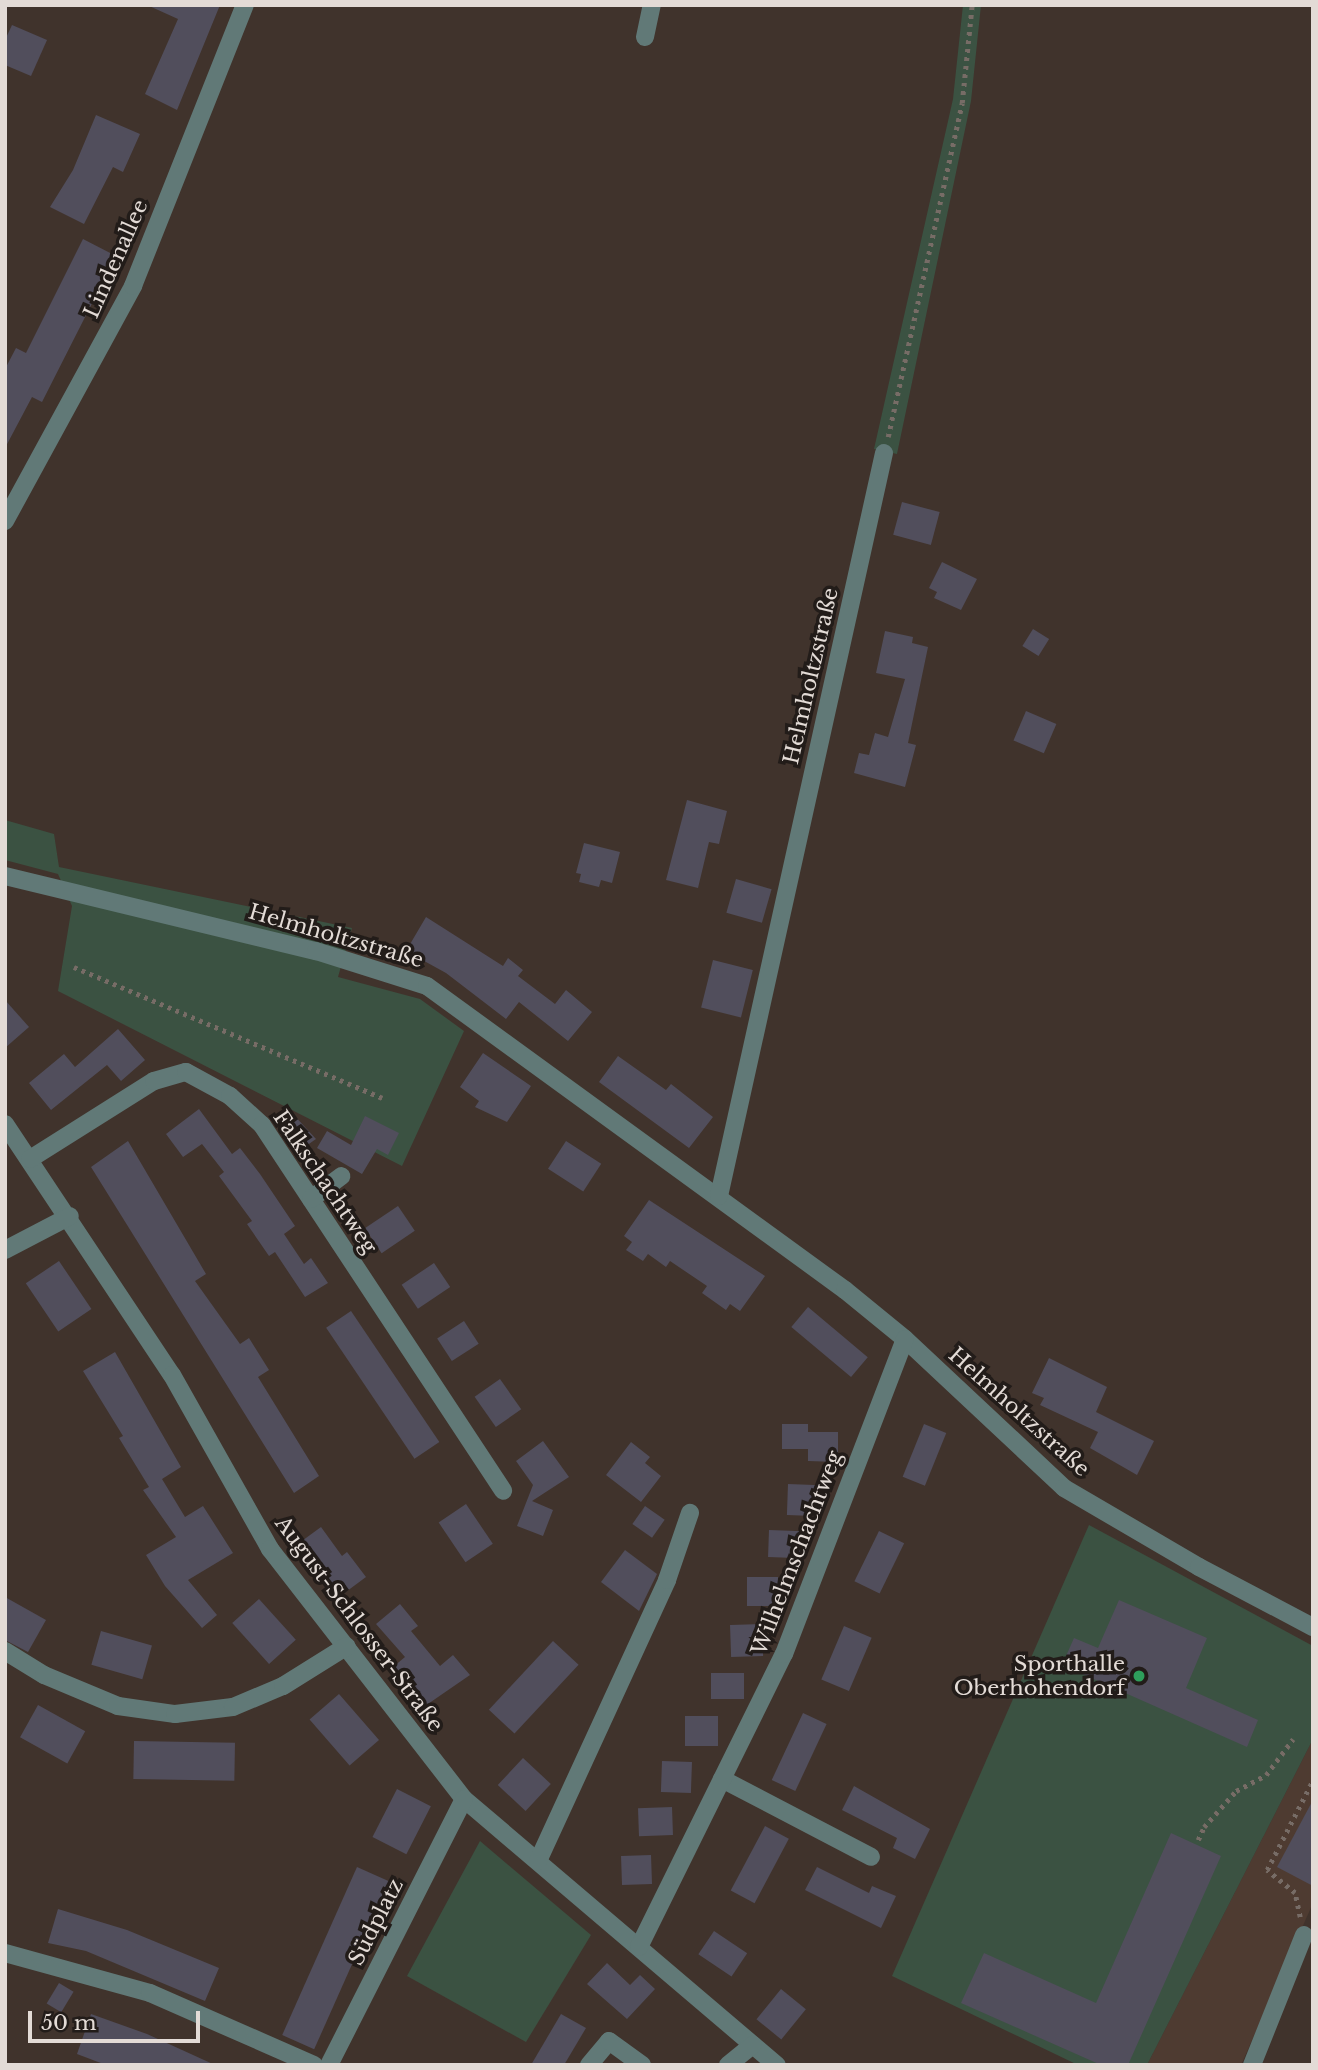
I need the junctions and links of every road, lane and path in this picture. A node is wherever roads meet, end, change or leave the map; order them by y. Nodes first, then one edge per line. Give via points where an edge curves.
1 (245, 5) edge
2 (652, 5) edge
3 (972, 5) edge
4 (645, 37) dead end
5 (884, 453) joint
6 (5, 521) edge
7 (5, 876) edge
8 (74, 967) dead end
9 (382, 1098) dead end
10 (5, 1125) edge
11 (30, 1159) junction
12 (341, 1176) dead end
13 (719, 1196) junction
14 (311, 1199) junction
15 (70, 1216) junction
16 (5, 1250) edge
17 (905, 1339) junction
18 (503, 1491) dead end
19 (690, 1513) dead end
20 (1313, 1627) edge
21 (346, 1646) junction
22 (5, 1651) edge
23 (1293, 1739) dead end
24 (722, 1779) junction
25 (1313, 1780) edge
26 (464, 1800) junction
27 (1198, 1840) dead end
28 (871, 1857) dead end
29 (538, 1861) junction
30 (1304, 1935) joint
31 (639, 1947) junction
32 (5, 1953) edge
33 (753, 2045) junction
34 (314, 2065) edge
35 (329, 2065) edge
36 (589, 2065) edge
37 (642, 2065) edge
38 (728, 2065) edge
39 (777, 2065) edge
40 (1252, 2065) edge

1 - 6 street, Lindenallee via 133,286
2 - 4 street
3 - 5 path via 962,103
5 - 13 street, Helmholtzstraße
7 - 13 street, Helmholtzstraße via 316,951 427,986
8 - 9 path
10 - 11 street, August-Schlosser-Straße
11 - 14 street, Falkschachtweg via 155,1081 186,1072 230,1096 262,1125
11 - 15 street, August-Schlosser-Straße
12 - 14 street
13 - 17 street, Helmholtzstraße
14 - 18 street, Falkschachtweg
15 - 16 street
15 - 21 street, August-Schlosser-Straße via 172,1375 270,1549
17 - 20 street, Helmholtzstraße via 1065,1488
17 - 24 street, Wilhelmschachtweg via 784,1654
19 - 29 street via 667,1580
21 - 22 street via 283,1686 233,1707 175,1714 118,1706 44,1675
21 - 26 street, August-Schlosser-Straße
23 - 27 path via 1266,1775 1236,1791
24 - 28 street
24 - 31 street, Wilhelmschachtweg
25 - 30 path via 1267,1870 1295,1893
26 - 29 street, August-Schlosser-Straße
26 - 35 street, Südplatz
29 - 31 street, August-Schlosser-Straße
30 - 40 street
31 - 33 street, August-Schlosser-Straße
32 - 34 street via 149,1993
33 - 38 street
33 - 39 street, August-Schlosser-Straße
36 - 37 street via 609,2041

